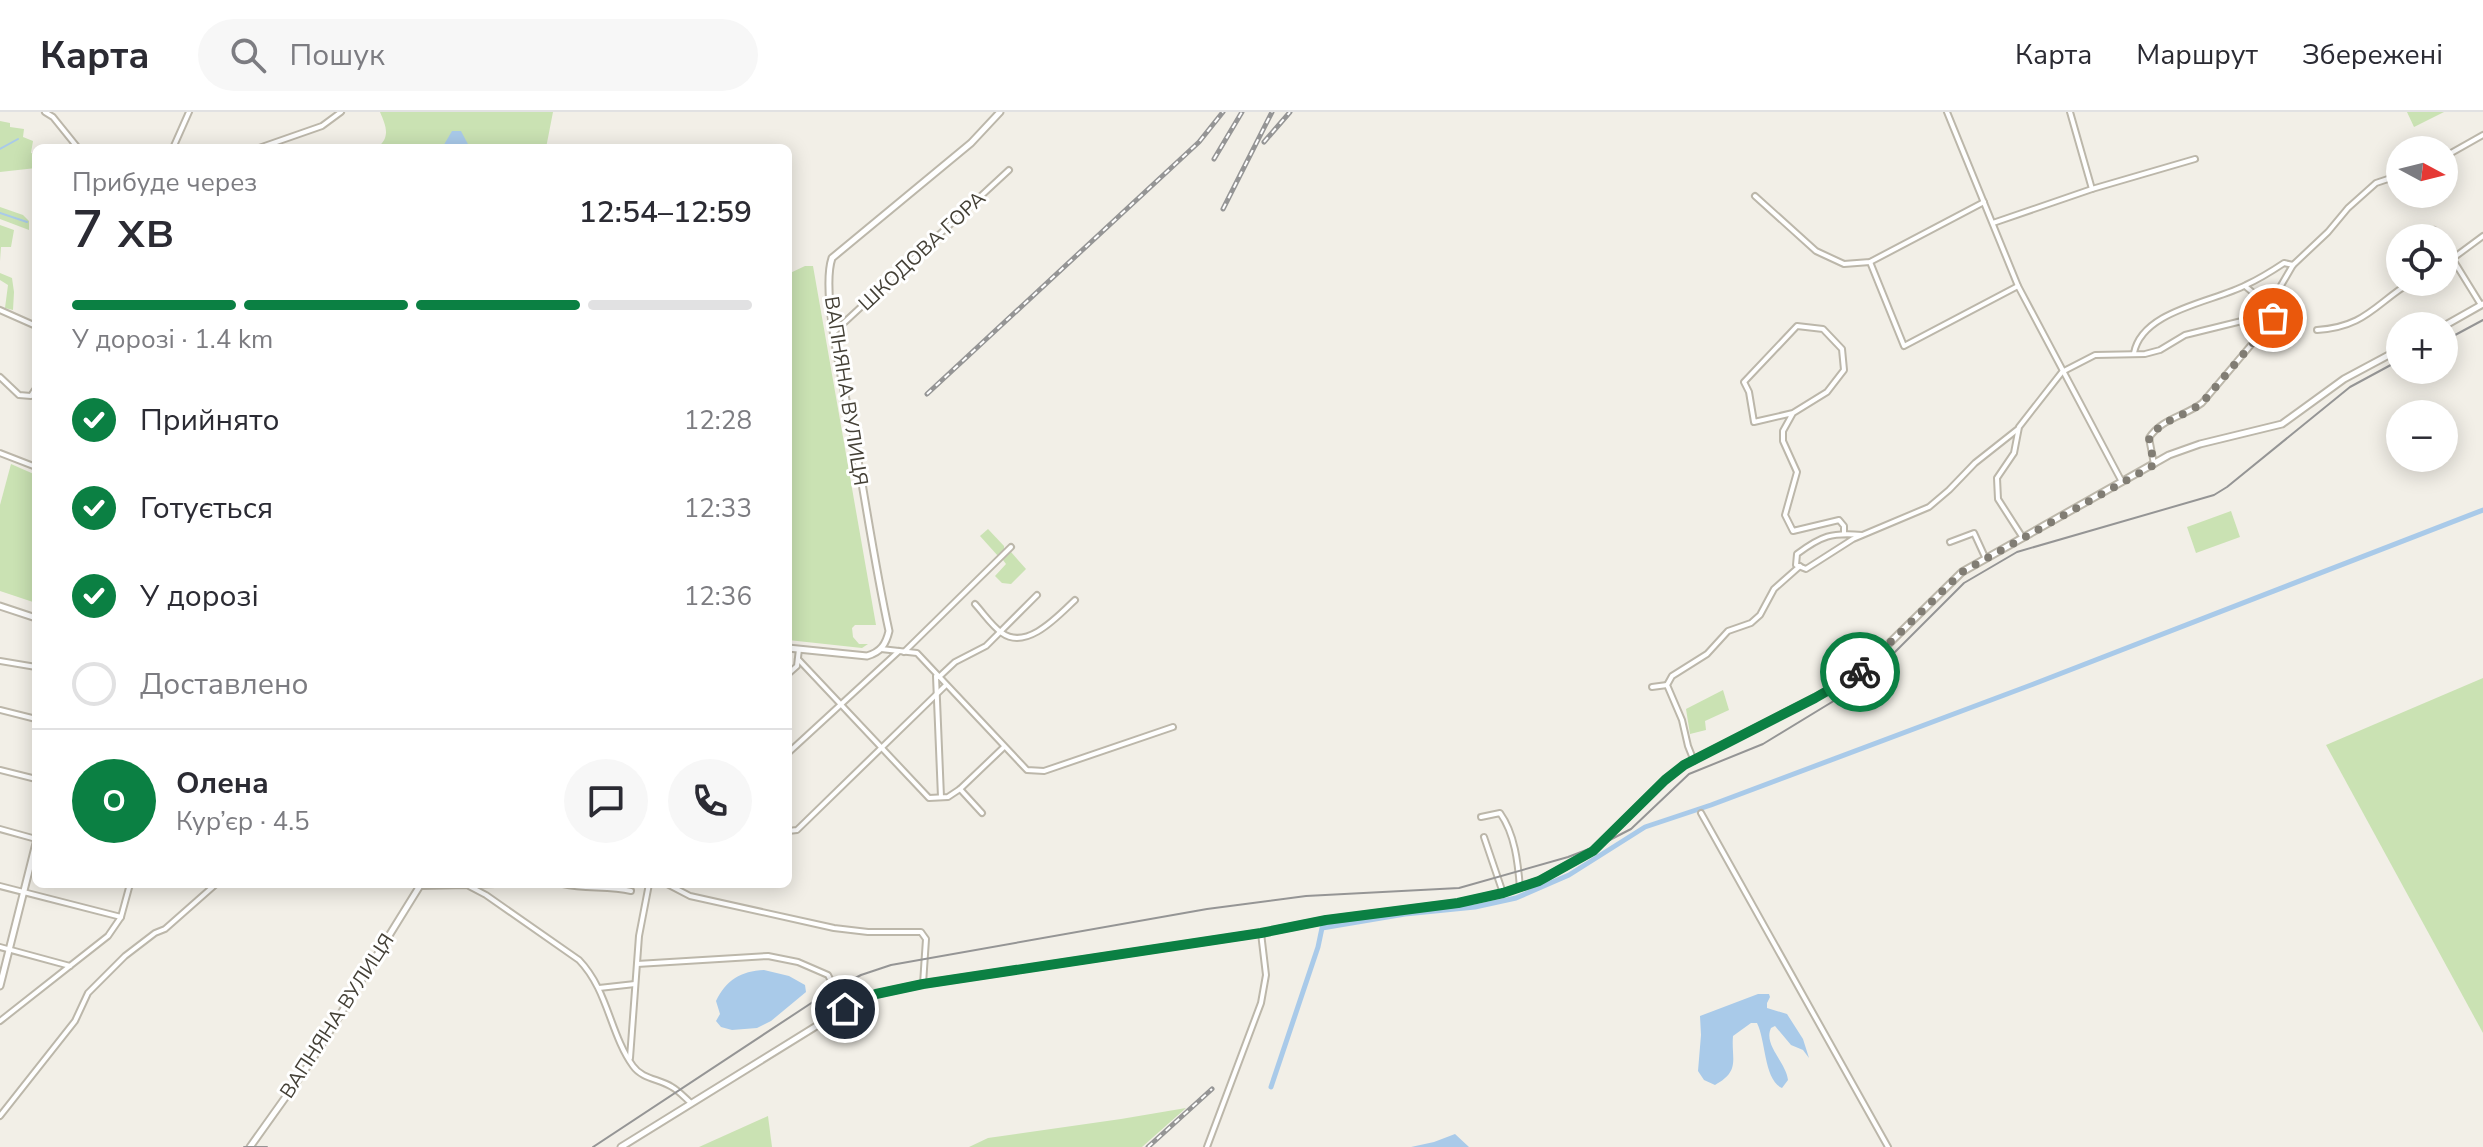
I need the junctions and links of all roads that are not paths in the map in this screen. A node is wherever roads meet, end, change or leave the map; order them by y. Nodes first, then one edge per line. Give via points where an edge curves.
1 (189, 112) edge
2 (341, 112) edge
3 (1000, 112) edge
4 (1947, 112) edge
5 (2070, 112) edge
6 (47, 113) edge
7 (2483, 135) edge
8 (74, 144) edge
9 (175, 144) edge
10 (270, 144) edge
11 (2458, 149) edge
12 (2195, 159) dead end
13 (1009, 170) dead end
14 (2386, 180) edge
15 (2092, 189) junction
16 (1755, 196) dead end
17 (1984, 202) junction
18 (1993, 223) junction
19 (2483, 236) edge
20 (2458, 254) edge
21 (1870, 262) junction
22 (2293, 265) junction
23 (2458, 265) edge
24 (2018, 286) junction
25 (2245, 286) junction
26 (2393, 296) edge
27 (2482, 304) edge
28 (2269, 306) junction
29 (0, 310) edge
30 (2458, 318) edge
31 (32, 324) edge
32 (2317, 330) dead end
33 (834, 332) junction
34 (2134, 353) junction
35 (2386, 356) edge
36 (2062, 372) junction
37 (0, 377) edge
38 (32, 394) edge
39 (1793, 413) junction
40 (2019, 427) junction
41 (0, 453) edge
42 (32, 465) edge
43 (2154, 465) junction
44 (2122, 482) junction
45 (1844, 533) junction
46 (1862, 535) junction
47 (2023, 538) junction
48 (1950, 542) dead end
49 (1011, 547) dead end
50 (1985, 557) junction
51 (1800, 566) junction
52 (1037, 595) dead end
53 (1075, 600) dead end
54 (975, 604) dead end
55 (0, 606) edge
56 (32, 617) edge
57 (1002, 633) junction
58 (792, 648) edge
59 (799, 649) junction
60 (881, 649) junction
61 (902, 652) junction
62 (798, 659) junction
63 (0, 661) edge
64 (32, 666) edge
65 (792, 670) edge
66 (938, 676) junction
67 (946, 685) junction
68 (1667, 685) junction
69 (1652, 687) dead end
70 (935, 697) junction
71 (841, 705) junction
72 (0, 710) edge
73 (32, 718) edge
74 (1173, 727) dead end
75 (1005, 746) junction
76 (882, 748) junction
77 (792, 749) edge
78 (1694, 761) junction
79 (0, 770) edge
80 (32, 778) edge
81 (960, 789) junction
82 (941, 797) junction
83 (982, 813) dead end
84 (1701, 813) dead end
85 (1481, 817) dead end
86 (0, 829) edge
87 (792, 831) edge
88 (1484, 837) dead end
89 (32, 840) edge
90 (32, 858) edge
91 (0, 886) edge
92 (129, 888) edge
93 (211, 888) edge
94 (419, 888) edge
95 (471, 888) edge
96 (617, 888) edge
97 (648, 888) edge
98 (675, 888) edge
99 (1520, 888) junction
100 (631, 891) dead end
101 (24, 892) junction
102 (1503, 893) junction
103 (121, 917) junction
104 (1261, 933) junction
105 (0, 947) edge
106 (10, 949) junction
107 (637, 964) junction
108 (70, 966) junction
109 (635, 984) junction
110 (923, 984) junction
111 (0, 986) edge
112 (599, 988) junction
113 (845, 1009) junction
114 (0, 1021) edge
115 (630, 1060) junction
116 (691, 1103) junction
117 (0, 1116) edge
118 (250, 1147) edge
119 (621, 1147) edge
120 (1207, 1147) edge
121 (1888, 1147) edge

1 - 9 street
2 - 10 street via 322,126
3 - 33 street, ВАПНЯНА ВУЛИЦЯ via 971,143 832,258 828,282
4 - 17 street
5 - 15 street
6 - 8 street
7 - 11 street
12 - 15 street
13 - 33 street, ШКОДОВА ГОРА
14 - 22 street via 2348,208
15 - 18 street
16 - 21 street via 1816,251 1844,264
17 - 18 street
17 - 21 street
18 - 24 street
19 - 20 street
21 - 24 street via 1904,346
22 - 25 street via 2284,263
22 - 28 street
23 - 27 street
24 - 36 street
25 - 28 street
25 - 34 street via 2181,308 2138,338
26 - 32 street via 2344,327
27 - 30 street
28 - 34 street via 2254,318 2185,335 2160,350
28 - 43 street via 2275,310 2270,326 2211,394 2193,410 2156,427 2149,438
29 - 31 street
33 - 60 street, ВАПНЯНА ВУЛИЦЯ via 889,631
34 - 36 street via 2095,355
35 - 43 street via 2282,424 2187,448
36 - 40 street
36 - 44 street
37 - 38 street via 19,395
39 - 39 street via 1827,392 1844,370 1842,349 1823,329 1797,326 1744,382 1754,422
39 - 45 street via 1783,431 1797,472 1785,515 1789,525 1793,531 1839,520
40 - 46 street via 1929,507
40 - 47 street via 1997,489
41 - 42 street
43 - 44 street
44 - 47 street
45 - 46 street
45 - 51 street via 1813,542 1797,554
46 - 51 street via 1806,569
47 - 50 street
48 - 50 street via 1974,533
49 - 61 street
50 - 78 street via 1950,582 1861,671
51 - 68 street via 1774,589 1760,615 1728,631
52 - 57 street
53 - 57 street via 1041,631
54 - 57 street
55 - 56 street
57 - 66 street
58 - 59 street
59 - 60 street via 856,656
59 - 62 street
60 - 61 street
61 - 66 street via 917,653
61 - 71 street
62 - 65 street
62 - 71 street
63 - 64 street
66 - 67 street
66 - 70 street
67 - 70 street
67 - 75 street
68 - 69 street
68 - 78 street
70 - 76 street
70 - 82 street
71 - 76 street
71 - 77 street
72 - 73 street
74 - 75 street via 1044,771 1027,770
75 - 81 street
76 - 82 street via 929,798
76 - 87 street
78 - 99 street via 1665,780 1593,851
79 - 80 street
81 - 82 street
81 - 83 street
84 - 121 street
85 - 99 street via 1500,813 1506,821
86 - 89 street
88 - 102 street
90 - 101 street
91 - 101 street
92 - 103 street
93 - 117 street via 125,956 88,993 75,1021
94 - 118 street, ВАПНЯНА ВУЛИЦЯ via 312,1060
95 - 112 street via 579,960
96 - 100 street
97 - 107 street
98 - 110 street via 690,896 834,928 921,932 926,939
99 - 102 street
101 - 103 street
101 - 106 street
102 - 104 street
103 - 108 street via 108,936
104 - 110 street
104 - 120 street via 1265,989
105 - 106 street
106 - 108 street
106 - 111 street
107 - 109 street
107 - 113 street via 768,956 798,962 828,975
108 - 114 street
109 - 112 street
109 - 115 street
110 - 113 street via 876,994
112 - 115 street
113 - 116 street
115 - 116 street via 639,1072 669,1085
116 - 119 street

